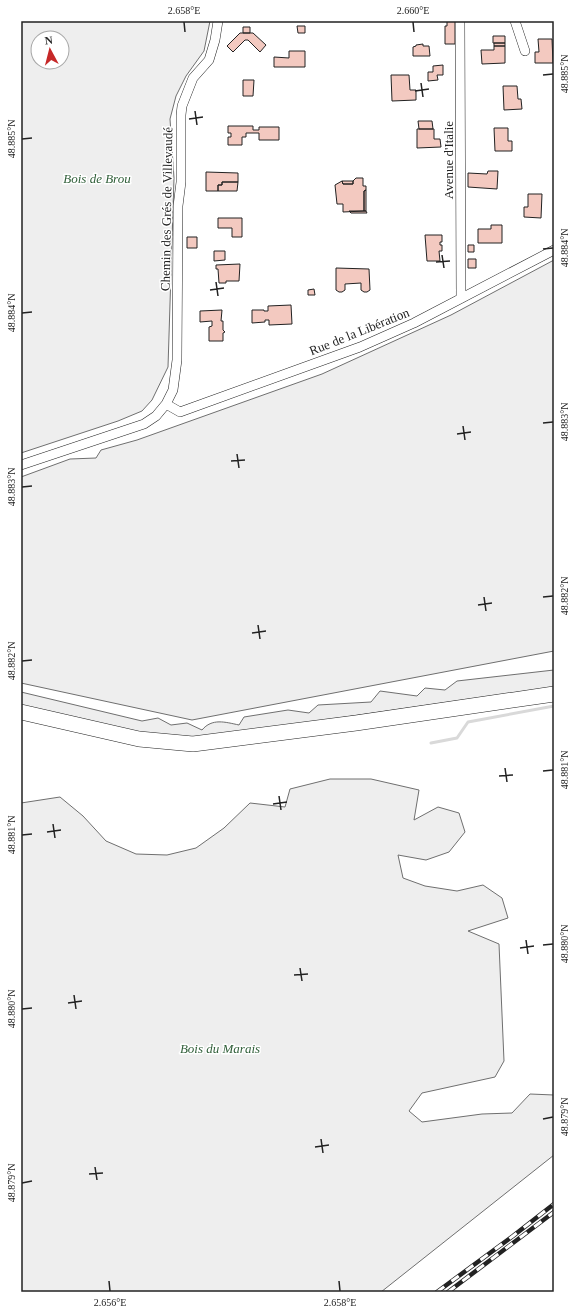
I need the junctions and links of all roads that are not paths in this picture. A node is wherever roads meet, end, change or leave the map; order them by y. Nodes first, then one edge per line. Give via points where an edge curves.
1 (218, 21) edge
2 (460, 21) edge
3 (515, 21) edge
4 (525, 51) dead end
5 (554, 250) edge
6 (461, 298) junction
7 (166, 404) junction
8 (21, 465) edge
9 (554, 694) edge
10 (21, 712) edge

1 - 7 street, Chemin des Grés de Villevaudé via 209,60 193,78 181,110 177,360 173,390
2 - 6 street, Avenue d'Italie
3 - 4 street
5 - 6 street, Rue de la Libération
6 - 7 street, Rue de la Libération via 360,347 200,405 180,412
7 - 8 street via 156,416 144,424
9 - 10 main road via 193,744 139,739

